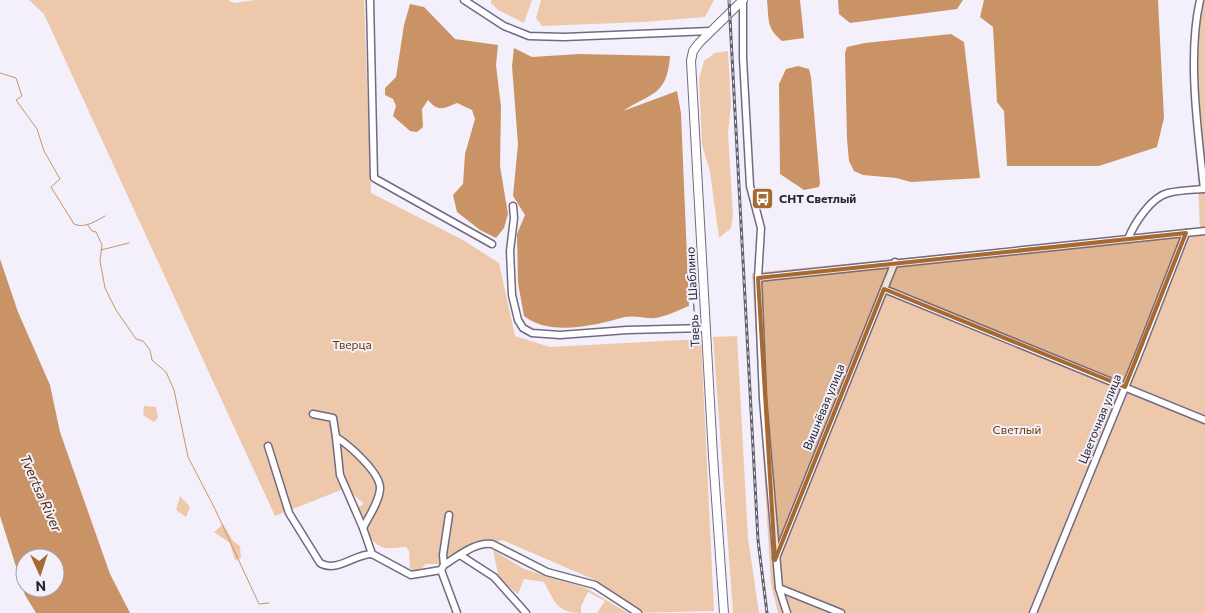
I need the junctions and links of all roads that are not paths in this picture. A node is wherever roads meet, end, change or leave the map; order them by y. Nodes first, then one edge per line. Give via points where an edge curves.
1 (370, 0) edge
2 (464, 0) edge
3 (743, 0) edge
4 (1200, 0) edge
5 (711, 31) junction
6 (1204, 189) edge
7 (513, 206) dead end
8 (1205, 231) edge
9 (1186, 233) junction
10 (1128, 239) junction
11 (492, 244) dead end
12 (894, 262) junction
13 (758, 278) junction
14 (884, 289) junction
15 (706, 328) junction
16 (1125, 387) junction
17 (313, 414) dead end
18 (1205, 420) edge
19 (336, 437) junction
20 (268, 446) dead end
21 (450, 515) dead end
22 (363, 528) junction
23 (372, 554) junction
24 (460, 555) junction
25 (776, 560) junction
26 (442, 567) junction
27 (779, 588) junction
28 (457, 613) edge
29 (526, 613) edge
30 (638, 613) edge
31 (724, 613) edge
32 (787, 613) edge
33 (841, 613) edge
34 (1033, 613) edge

1 - 11 street via 374,179
2 - 5 street via 504,26 528,36
3 - 5 street, Тверь — Шаблино
3 - 13 street via 750,186 761,228
4 - 6 street via 1194,33 1196,113
5 - 15 street, Тверь — Шаблино via 694,49 691,66
6 - 10 street via 1166,193 1155,200 1132,228
7 - 15 street via 512,295 523,328 532,333 560,335
8 - 9 street
9 - 10 street
9 - 16 street, Цветочная улица
10 - 12 street
12 - 13 street
12 - 14 street, Вишнёвая улица
13 - 25 street via 763,399
14 - 16 street
14 - 25 street, Вишнёвая улица
15 - 31 street, Тверь — Шаблино
16 - 18 street
16 - 34 street, Цветочная улица
17 - 19 street via 333,418
19 - 22 street via 340,475
19 - 22 street via 364,461 380,483 378,498
20 - 23 street via 289,514 320,563 336,566
21 - 26 street
22 - 23 street
23 - 26 street via 411,575
24 - 26 street
24 - 29 street via 494,577
24 - 30 street via 485,543 497,545 547,572 595,585
25 - 27 street
26 - 28 street
27 - 32 street
27 - 33 street

